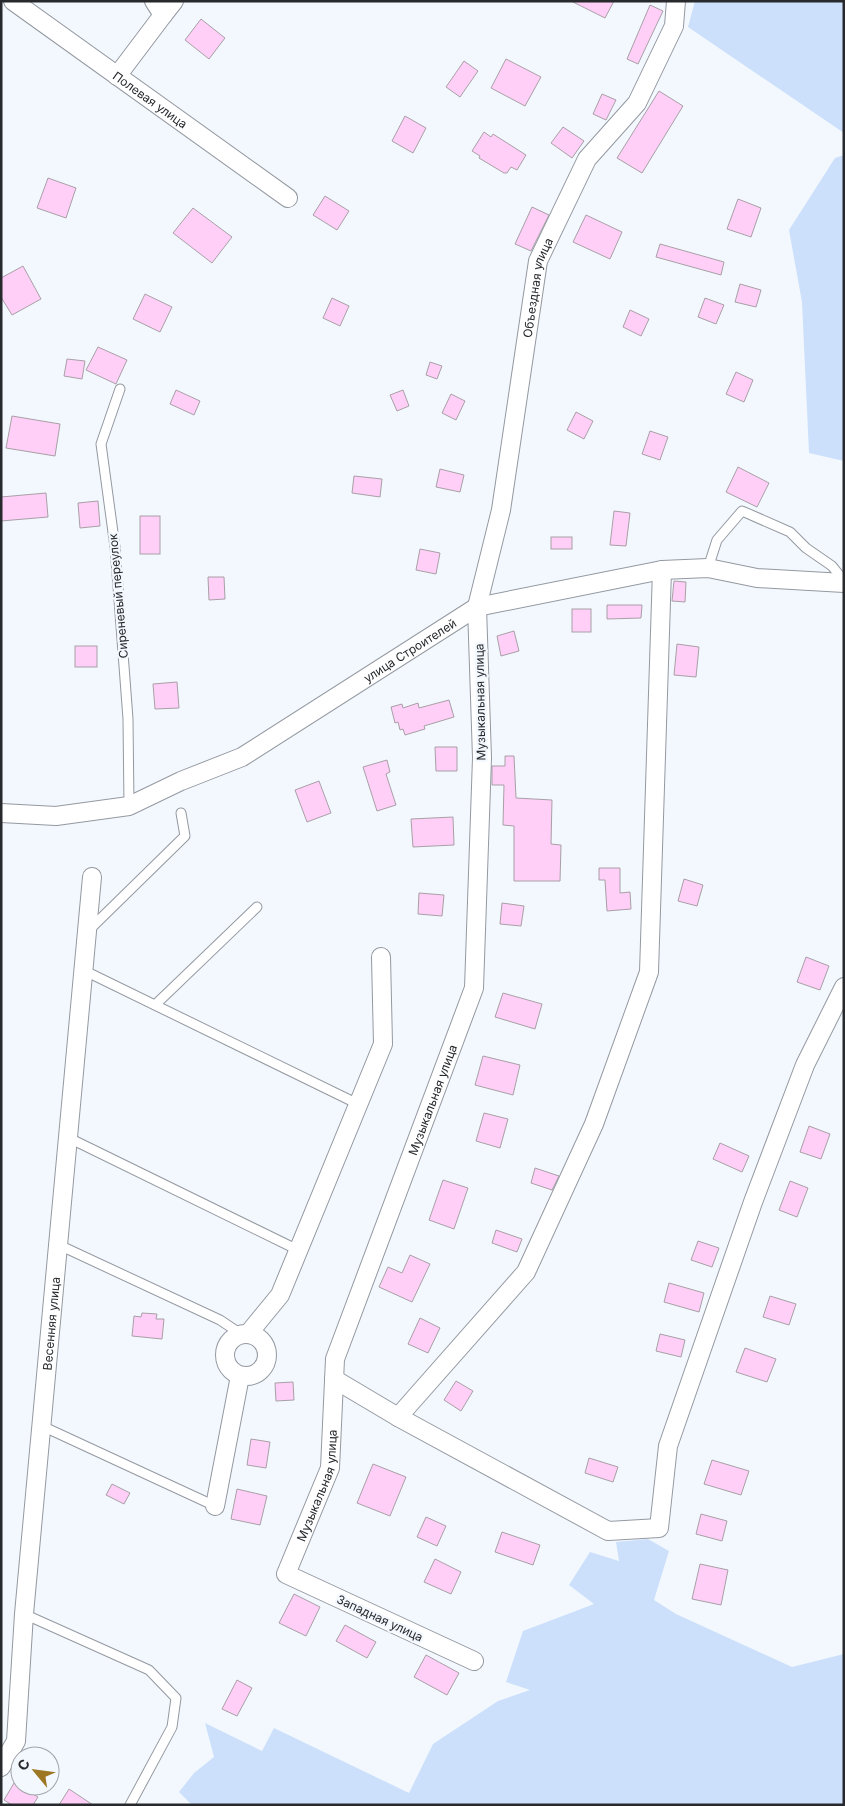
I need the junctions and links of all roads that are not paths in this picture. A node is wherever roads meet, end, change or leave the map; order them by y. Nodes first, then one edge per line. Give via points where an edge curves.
1 (13, 1) edge
2 (174, 1) edge
3 (676, 1) edge
4 (159, 8) edge
5 (117, 76) junction
6 (288, 198) dead end
7 (120, 389) dead end
8 (708, 568) junction
9 (662, 570) junction
10 (844, 582) edge
11 (477, 606) junction
12 (129, 806) junction
13 (1, 813) edge
14 (180, 813) dead end
15 (92, 877) dead end
16 (257, 907) dead end
17 (87, 932) junction
18 (381, 957) dead end
19 (83, 970) junction
20 (844, 987) edge
21 (155, 1005) junction
22 (360, 1105) junction
23 (69, 1138) junction
24 (59, 1245) junction
25 (298, 1250) junction
26 (244, 1334) junction
27 (240, 1376) junction
28 (334, 1379) junction
29 (398, 1417) junction
30 (42, 1426) junction
31 (215, 1506) joint
32 (286, 1574) joint
33 (24, 1614) junction
34 (474, 1661) dead end
35 (1, 1767) edge
36 (130, 1805) edge

1 - 5 street, Полевая улица
2 - 4 street
3 - 11 street, Объездная улица via 674,26 637,103 587,159 538,261 501,510
4 - 5 street
5 - 6 street, Полевая улица
7 - 12 lane, Сиреневый переулок via 101,444 115,547 128,719
8 - 9 street, улица Строителей
8 - 10 street, улица Строителей via 757,578
8 - 10 lane via 716,540 742,511 790,532 832,566
9 - 11 street, улица Строителей
9 - 29 street via 649,972 594,1124 526,1272
11 - 12 street, улица Строителей via 242,757 180,781
11 - 28 street, Музыкальная улица via 482,758 474,988 335,1360
12 - 13 street, улица Строителей via 56,816
14 - 17 lane via 185,836
15 - 17 street, Весенняя улица
16 - 21 lane
17 - 19 street, Весенняя улица
18 - 22 street via 383,1044
19 - 21 lane
19 - 23 street, Весенняя улица
20 - 29 street via 804,1065 668,1446 659,1528 608,1531
21 - 22 lane
22 - 25 street
23 - 24 street, Весенняя улица
23 - 25 lane
24 - 26 lane
24 - 30 street, Весенняя улица
25 - 26 street via 280,1295
26 - 27 street via 229,1342 224,1355 228,1368
26 - 27 street via 255,1335 265,1345 267,1359 254,1375
27 - 31 street
28 - 29 street
28 - 32 street, Музыкальная улица via 330,1468
30 - 31 lane
30 - 33 street, Весенняя улица
32 - 34 street, Западная улица
33 - 35 street, Весенняя улица via 16,1741
33 - 36 lane via 149,1670 176,1698 172,1727

